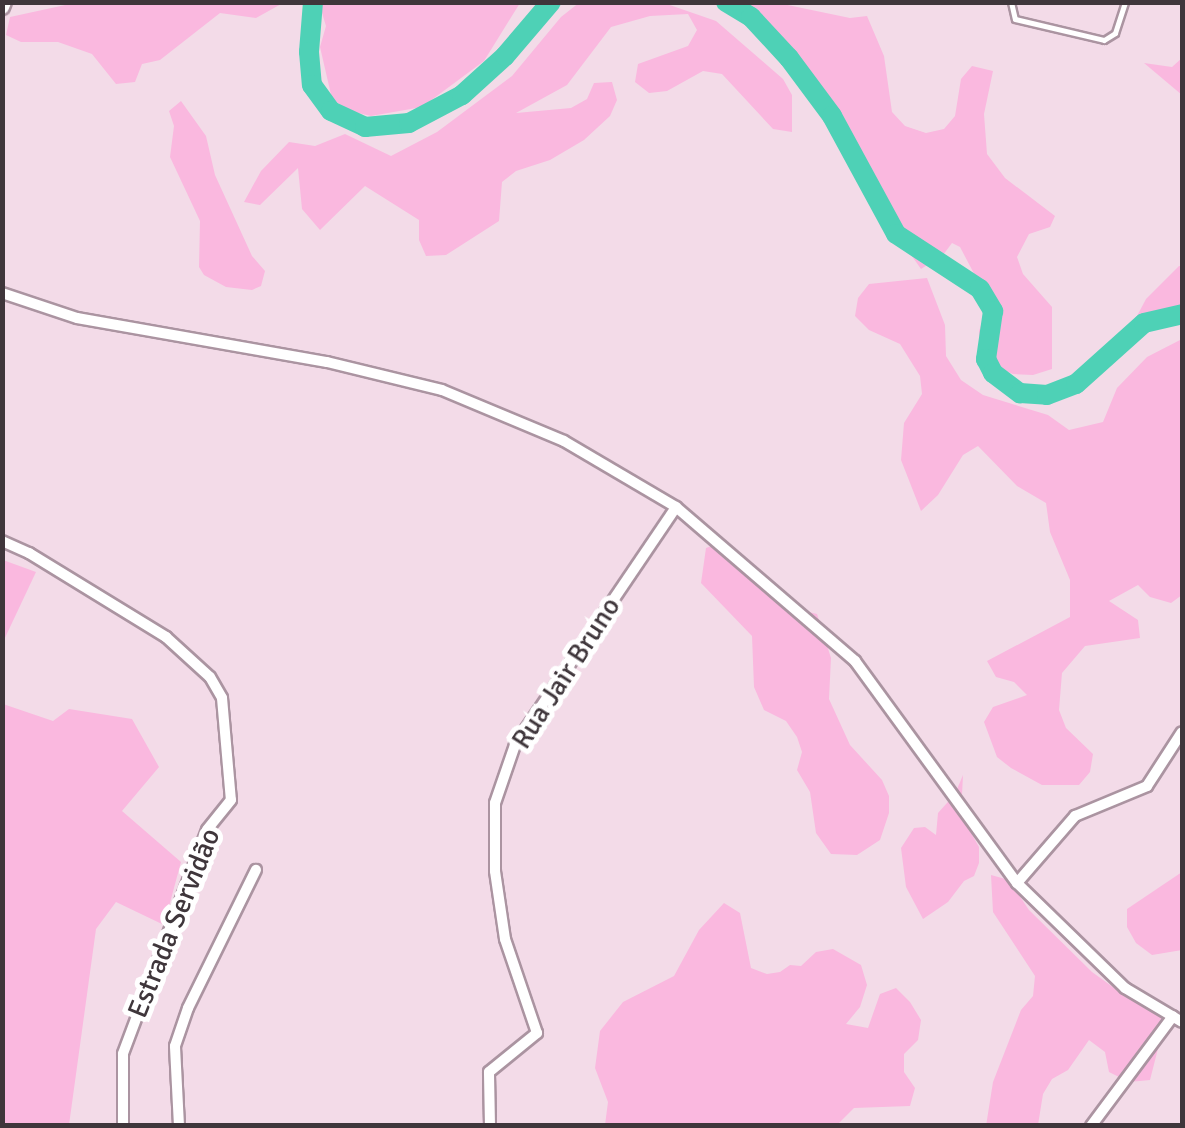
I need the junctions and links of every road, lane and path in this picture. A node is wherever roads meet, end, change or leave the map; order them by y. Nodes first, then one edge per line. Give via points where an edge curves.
1 (1012, 2) edge
2 (1125, 2) edge
3 (2, 293) edge
4 (676, 507) junction
5 (2, 542) edge
6 (1182, 732) edge
7 (256, 870) dead end
8 (1017, 883) junction
9 (1178, 1019) edge
10 (123, 1126) edge
11 (179, 1126) edge
12 (490, 1126) edge
13 (1091, 1126) edge

1 - 2 lane via 1015,19 1104,40 1115,33
3 - 4 street via 77,318 326,362 442,390 564,440
4 - 8 street via 855,661
4 - 12 street, Rua Jair Bruno via 515,744 495,803 495,871 506,939 537,1033 489,1072
5 - 10 street, Estrada Servidão via 166,637 210,677 222,698 231,800 207,830 123,1054
6 - 8 street via 1146,786 1075,816
7 - 11 street via 176,1046
8 - 9 street via 1125,988
9 - 13 street

